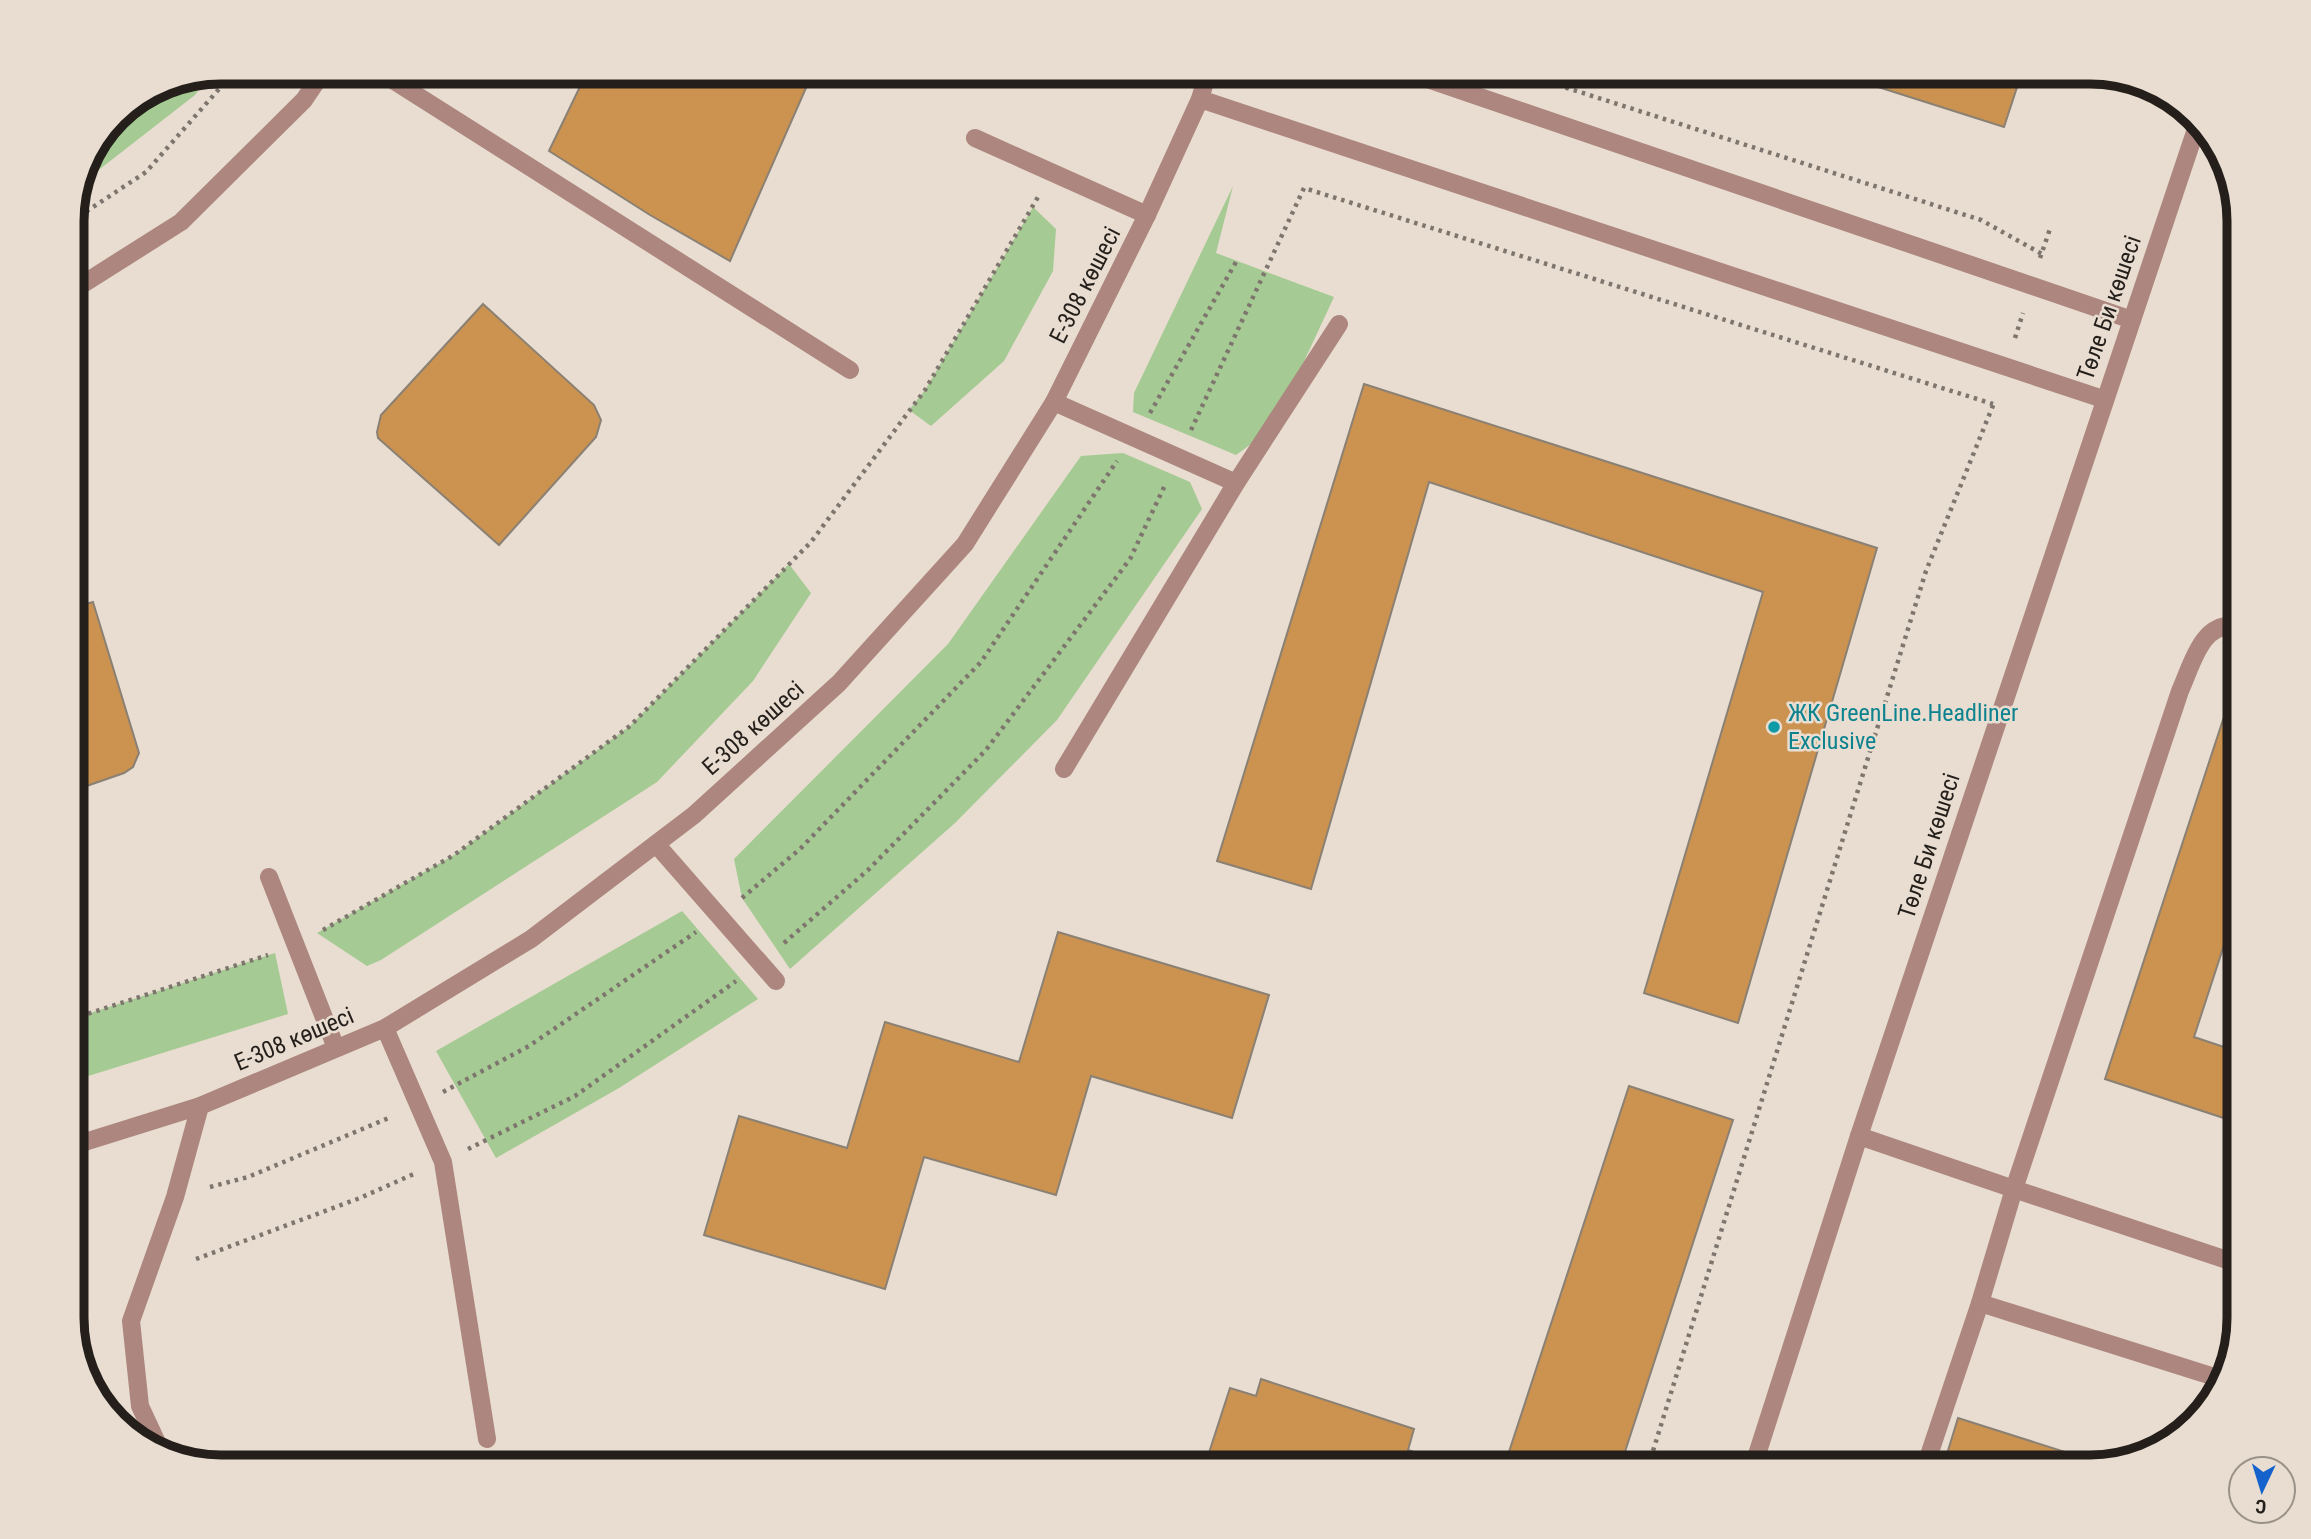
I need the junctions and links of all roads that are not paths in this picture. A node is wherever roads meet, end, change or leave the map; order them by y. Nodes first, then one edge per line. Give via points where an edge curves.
1 (315, 84) edge
2 (399, 84) edge
3 (1204, 84) edge
4 (1442, 84) edge
5 (1200, 99) junction
6 (2194, 132) edge
7 (975, 138) dead end
8 (1147, 215) junction
9 (84, 283) edge
10 (2132, 320) junction
11 (1339, 324) dead end
12 (850, 370) dead end
13 (2103, 400) junction
14 (1054, 402) junction
15 (1236, 482) junction
16 (2227, 626) edge
17 (1064, 769) dead end
18 (656, 844) junction
19 (269, 877) dead end
20 (776, 981) dead end
21 (385, 1028) junction
22 (336, 1048) junction
23 (200, 1106) junction
24 (1859, 1136) junction
25 (84, 1142) edge
26 (2014, 1189) junction
27 (2227, 1261) edge
28 (1980, 1303) junction
29 (2214, 1377) edge
30 (155, 1438) edge
31 (487, 1439) dead end
32 (1757, 1455) edge
33 (1929, 1455) edge

1 - 9 street via 181,222
2 - 12 street
3 - 5 street, Е-308 көшесі
4 - 10 street
5 - 8 street, Е-308 көшесі
5 - 13 street
6 - 10 street, Төле Би көшесі
7 - 8 street
8 - 14 street, Е-308 көшесі
10 - 13 street, Төле Би көшесі
11 - 15 street
13 - 24 street, Төле Би көшесі
14 - 15 street
14 - 18 street, Е-308 көшесі via 965,544 839,682
15 - 17 street
16 - 26 street via 2203,638 2180,691
18 - 20 street
18 - 21 street, Е-308 көшесі via 531,939
19 - 22 street
21 - 22 street, Е-308 көшесі
21 - 31 street via 443,1161
22 - 23 street, Е-308 көшесі
23 - 25 street, Е-308 көшесі
23 - 30 street via 175,1197 131,1321 140,1406
24 - 26 street
24 - 32 street, Төле Би көшесі
26 - 27 street
26 - 28 street
28 - 29 street
28 - 33 street

